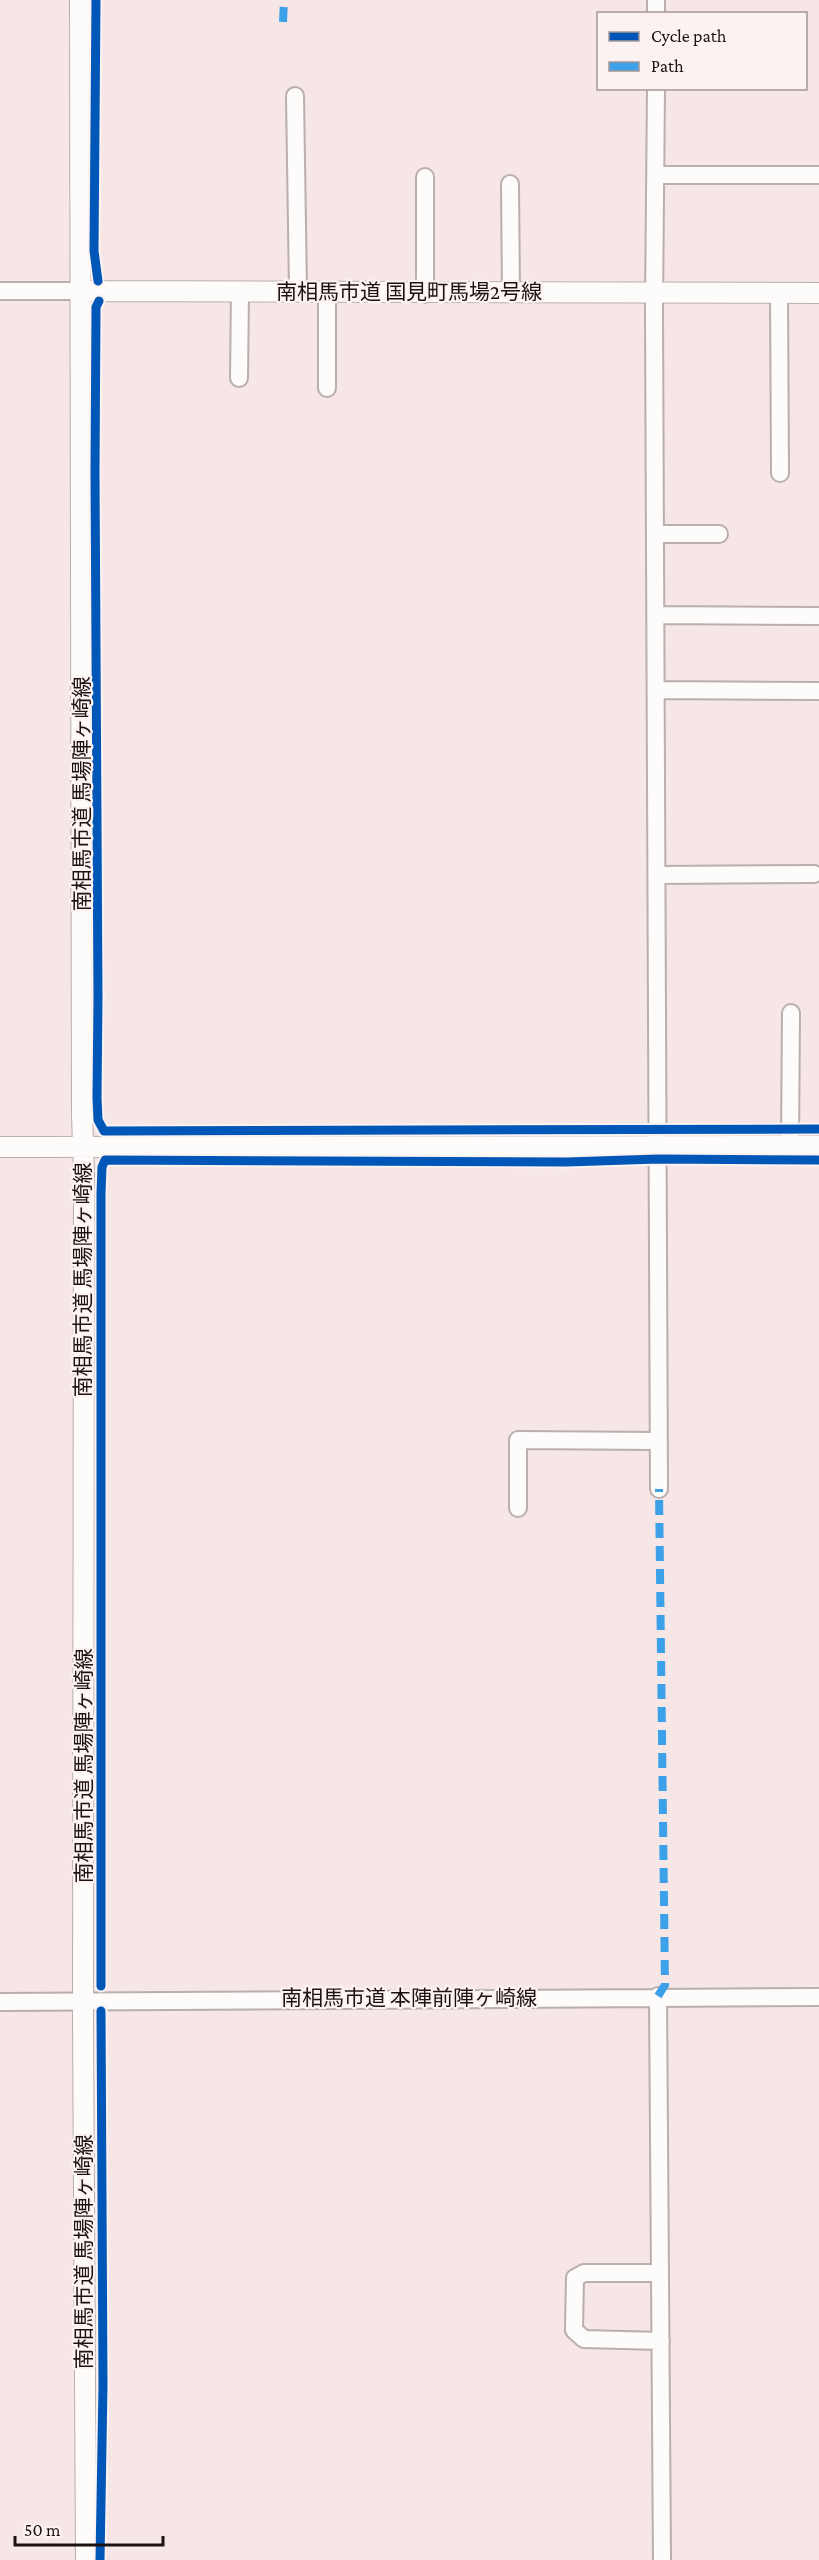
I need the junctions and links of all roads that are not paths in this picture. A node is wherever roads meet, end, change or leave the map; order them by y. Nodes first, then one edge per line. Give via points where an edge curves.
1 (80, 0) edge
2 (656, 90) edge
3 (295, 96) dead end
4 (819, 175) edge
5 (656, 176) junction
6 (425, 177) dead end
7 (510, 184) dead end
8 (0, 291) edge
9 (80, 291) junction
10 (298, 291) junction
11 (240, 292) junction
12 (327, 292) junction
13 (511, 293) junction
14 (655, 293) junction
15 (779, 293) junction
16 (819, 293) edge
17 (425, 294) junction
18 (239, 378) dead end
19 (327, 388) dead end
20 (780, 473) dead end
21 (656, 534) junction
22 (719, 534) dead end
23 (657, 615) junction
24 (819, 616) edge
25 (657, 690) junction
26 (819, 691) edge
27 (814, 874) dead end
28 (657, 875) junction
29 (791, 1013) dead end
30 (658, 1146) junction
31 (790, 1146) junction
32 (819, 1146) edge
33 (0, 1147) edge
34 (83, 1148) junction
35 (659, 1441) junction
36 (659, 1490) dead end
37 (518, 1508) dead end
38 (658, 1996) junction
39 (819, 1997) edge
40 (84, 2000) junction
41 (0, 2002) edge
42 (660, 2273) junction
43 (661, 2341) junction
44 (86, 2560) edge
45 (662, 2560) edge

1 - 9 street, 南相馬市道 馬場陣ヶ崎線
2 - 5 street
3 - 10 street
4 - 5 street
5 - 14 street
6 - 17 street
7 - 13 street
8 - 9 street, 南相馬市道 国見町馬場2号線
9 - 11 street, 南相馬市道 国見町馬場2号線
9 - 34 street, 南相馬市道 馬場陣ヶ崎線
10 - 11 street, 南相馬市道 国見町馬場2号線
10 - 12 street, 南相馬市道 国見町馬場2号線
11 - 18 street
12 - 17 street, 南相馬市道 国見町馬場2号線
12 - 19 street
13 - 14 street, 南相馬市道 国見町馬場2号線
13 - 17 street, 南相馬市道 国見町馬場2号線
14 - 15 street, 南相馬市道 国見町馬場2号線
14 - 21 street
15 - 16 street, 南相馬市道 国見町馬場2号線
15 - 20 street
21 - 22 street
21 - 23 street
23 - 24 street
23 - 25 street
25 - 26 street
25 - 28 street
27 - 28 street
28 - 30 street
29 - 31 street
30 - 31 street
30 - 34 street
30 - 35 street
31 - 32 street
33 - 34 street
34 - 40 street, 南相馬市道 馬場陣ヶ崎線
35 - 36 street
35 - 37 street via 518,1440
38 - 39 street, 南相馬市道 本陣前陣ヶ崎線
38 - 40 street, 南相馬市道 本陣前陣ヶ崎線
38 - 42 street
40 - 41 street, 南相馬市道 本陣前陣ヶ崎線
40 - 44 street, 南相馬市道 馬場陣ヶ崎線
42 - 43 street
42 - 43 street via 584,2273 575,2278 574,2330 584,2339
43 - 45 street

